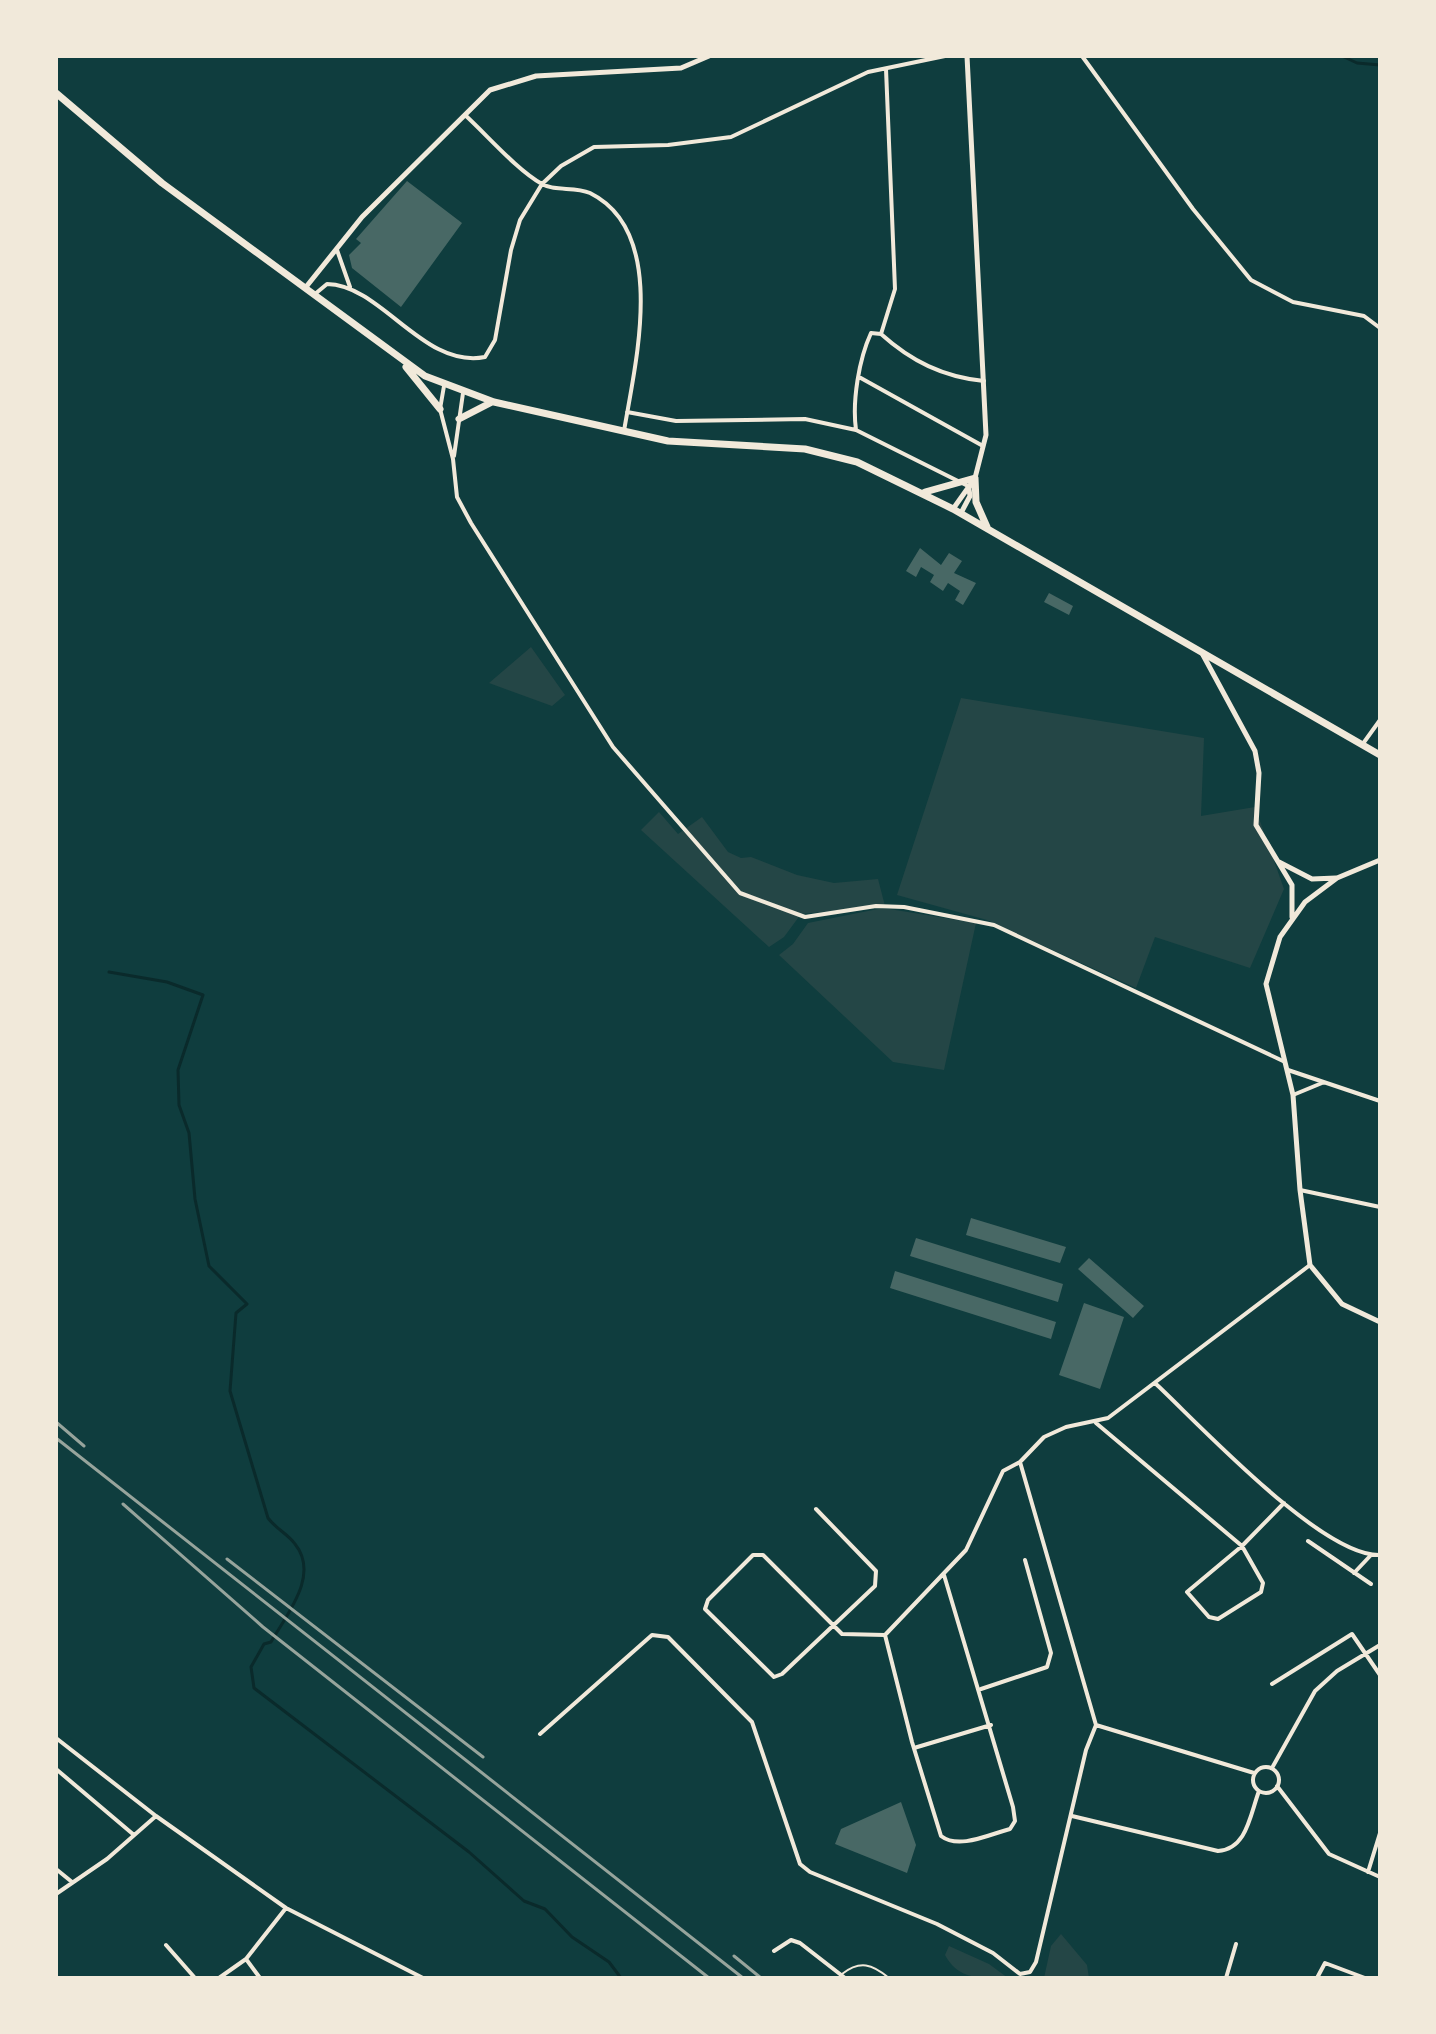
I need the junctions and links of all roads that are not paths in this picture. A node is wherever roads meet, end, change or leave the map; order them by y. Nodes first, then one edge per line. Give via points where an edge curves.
1 (709, 56) edge
2 (945, 56) edge
3 (967, 56) edge
4 (1082, 56) edge
5 (886, 69) junction
6 (56, 93) edge
7 (463, 114) junction
8 (542, 184) junction
9 (337, 250) junction
10 (306, 287) junction
11 (350, 287) junction
12 (315, 294) junction
13 (1380, 328) edge
14 (881, 334) junction
15 (399, 360) junction
16 (859, 377) junction
17 (984, 381) junction
18 (444, 386) junction
19 (463, 393) junction
20 (494, 402) junction
21 (440, 409) junction
22 (627, 412) junction
23 (459, 419) junction
24 (856, 430) junction
25 (624, 431) junction
26 (984, 446) junction
27 (453, 459) junction
28 (975, 478) junction
29 (967, 487) junction
30 (922, 492) junction
31 (957, 511) junction
32 (989, 529) junction
33 (1201, 651) junction
34 (1380, 720) edge
35 (1362, 745) junction
36 (1380, 755) edge
37 (1380, 860) edge
38 (1278, 861) junction
39 (1303, 876) junction
40 (1337, 878) junction
41 (1312, 879) junction
42 (1292, 885) junction
43 (1317, 891) junction
44 (1293, 895) junction
45 (1305, 902) junction
46 (1292, 918) junction
47 (1283, 1061) junction
48 (1287, 1070) junction
49 (1324, 1083) junction
50 (1293, 1095) junction
51 (1380, 1101) edge
52 (1300, 1190) junction
53 (1380, 1207) edge
54 (1310, 1265) junction
55 (1380, 1322) edge
56 (1155, 1383) junction
57 (1096, 1423) junction
58 (1020, 1462) junction
59 (1284, 1503) junction
60 (816, 1509) dead end
61 (1308, 1541) dead end
62 (1242, 1546) junction
63 (1371, 1555) junction
64 (1380, 1555) edge
65 (1025, 1560) dead end
66 (1354, 1573) junction
67 (944, 1575) junction
68 (1371, 1584) dead end
69 (833, 1625) junction
70 (885, 1635) junction
71 (1380, 1645) edge
72 (1365, 1654) junction
73 (1380, 1675) edge
74 (1272, 1684) dead end
75 (981, 1689) junction
76 (991, 1725) junction
77 (1096, 1725) junction
78 (540, 1734) dead end
79 (56, 1738) edge
80 (914, 1748) junction
81 (1272, 1768) junction
82 (56, 1769) edge
83 (1254, 1773) junction
84 (1277, 1786) junction
85 (1259, 1791) junction
86 (156, 1816) junction
87 (1072, 1816) junction
88 (1380, 1833) edge
89 (134, 1835) junction
90 (56, 1869) edge
91 (1368, 1872) junction
92 (1380, 1877) edge
93 (72, 1882) junction
94 (56, 1894) edge
95 (286, 1908) junction
96 (1236, 1944) dead end
97 (166, 1945) dead end
98 (774, 1951) dead end
99 (246, 1959) junction
100 (843, 1976) edge
101 (195, 1978) edge
102 (219, 1978) edge
103 (260, 1978) edge
104 (423, 1978) edge
105 (889, 1978) edge
106 (1226, 1978) edge
107 (1317, 1978) edge
108 (1365, 1978) edge

1 - 7 street via 681,68 511,81 490,90
2 - 5 street
3 - 17 street
4 - 13 street via 1251,280 1293,302 1364,316
5 - 8 street via 868,72 731,137 594,147
5 - 14 street via 895,289
6 - 10 highway via 162,183
7 - 8 street
7 - 9 street via 362,217
8 - 11 street via 520,220 495,340 485,357 471,359 444,350
8 - 22 street via 591,194 628,232 643,316
9 - 10 street
9 - 11 street
10 - 12 highway
11 - 12 street via 327,284
12 - 15 highway
14 - 16 street via 871,333
14 - 17 street via 902,353 939,372
15 - 18 highway
15 - 21 highway
16 - 24 street
16 - 26 street
17 - 26 street
18 - 19 highway
18 - 21 street
19 - 20 highway
19 - 23 street
20 - 23 highway
20 - 25 highway
21 - 27 street
22 - 24 street via 676,421 805,419
22 - 25 street
23 - 27 street
24 - 29 street
25 - 30 highway via 668,441 832,454
26 - 28 street
27 - 47 street via 457,497 471,523 613,747 740,893 805,917 904,907 994,925
28 - 29 highway
28 - 32 highway via 976,502
29 - 30 highway
29 - 31 street
30 - 31 highway
31 - 32 highway
32 - 33 highway
33 - 35 highway
33 - 38 street via 1255,751 1256,825
34 - 35 street
35 - 36 highway
37 - 40 street
38 - 39 street
38 - 42 street
39 - 41 street
39 - 42 street
40 - 41 street
40 - 43 street
41 - 43 street
42 - 44 street
43 - 45 street
44 - 45 street
44 - 46 street
45 - 46 street
46 - 47 street via 1277,944 1266,984
47 - 48 street
48 - 49 street
48 - 50 street
49 - 50 street
49 - 51 street
50 - 52 street
52 - 53 street
52 - 54 street
54 - 55 street via 1342,1304
54 - 56 street
56 - 57 street
56 - 59 street
57 - 58 street via 1044,1437
57 - 62 street
58 - 67 street via 1003,1471 966,1550
58 - 77 street
59 - 62 street
59 - 63 street via 1306,1522
60 - 69 street via 876,1571 875,1586
61 - 66 street
62 - 62 street via 1187,1592 1209,1617 1218,1619 1263,1588
63 - 64 street
63 - 66 street
65 - 75 street via 1051,1653 1047,1667
66 - 68 street
67 - 70 street
67 - 75 street
69 - 69 street via 758,1553 705,1604 774,1677
69 - 70 street via 856,1637
70 - 80 street
71 - 72 street
72 - 73 street
72 - 74 street via 1352,1634
72 - 81 street via 1315,1691
75 - 76 street
76 - 80 street
76 - 80 street via 1013,1807 1010,1829 948,1842 941,1836
77 - 83 street
77 - 87 street
78 - 87 street via 652,1635 668,1637 752,1722 800,1864 944,1927 1020,1974 1030,1972 1036,1962
79 - 86 street
81 - 83 street via 1260,1767
81 - 84 street via 1279,1778
82 - 89 street
83 - 85 street
84 - 85 street via 1267,1793
84 - 91 street via 1329,1854
85 - 87 street via 1241,1841 1231,1850
86 - 89 street
86 - 95 street
88 - 91 street
89 - 93 street
90 - 93 street
91 - 92 street
93 - 94 street
95 - 99 street
95 - 104 street
96 - 106 street
97 - 101 street
98 - 100 street via 791,1940 800,1943
99 - 102 street
99 - 103 street
100 - 105 lane via 863,1963
107 - 108 street via 1325,1963

